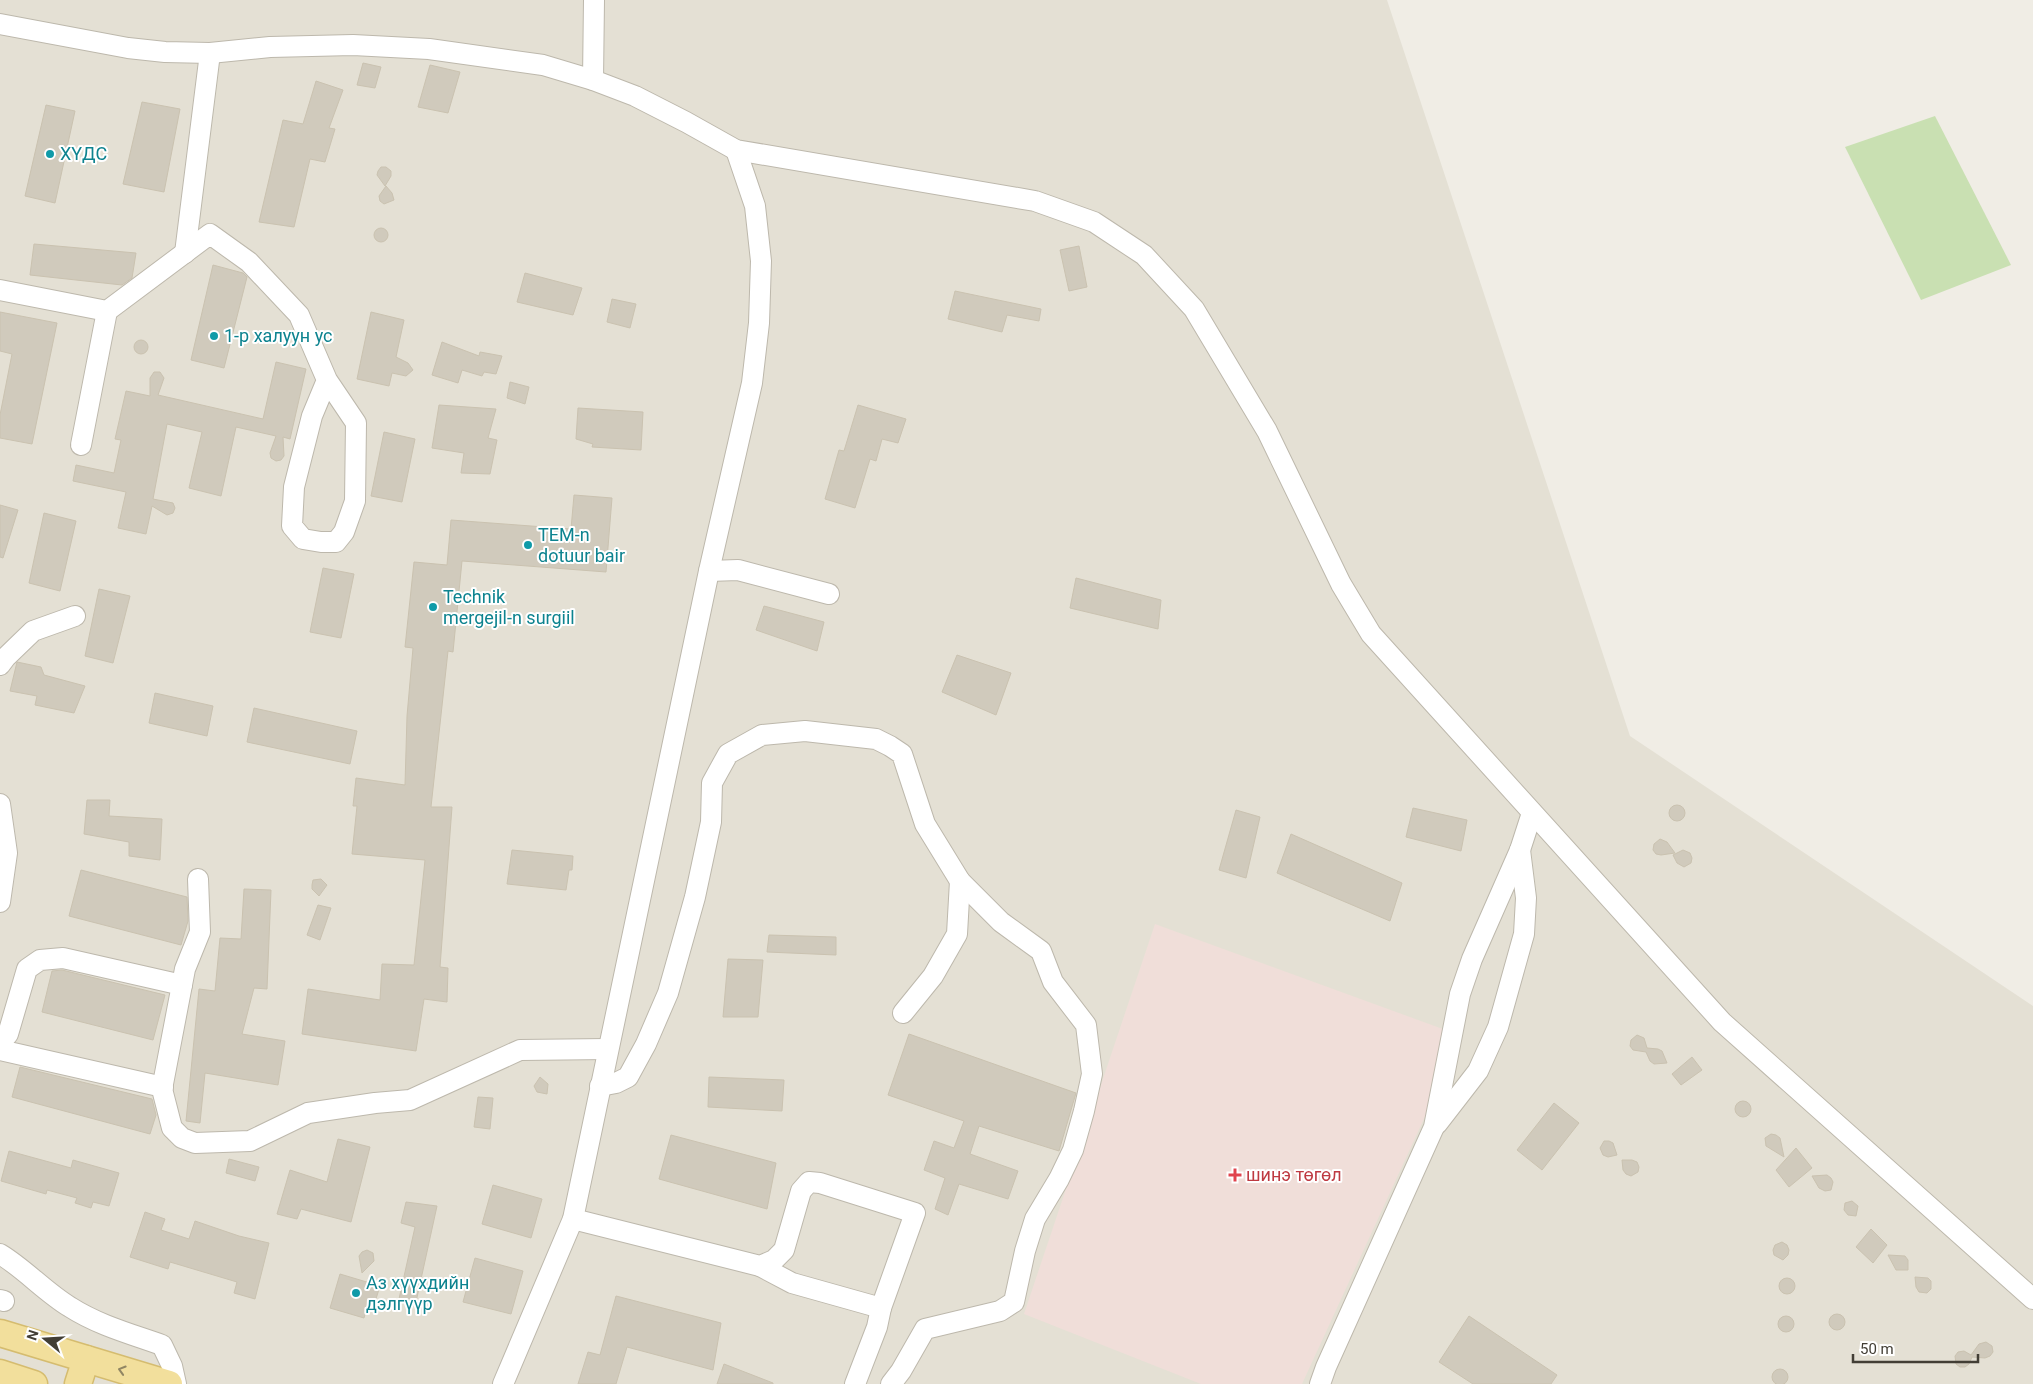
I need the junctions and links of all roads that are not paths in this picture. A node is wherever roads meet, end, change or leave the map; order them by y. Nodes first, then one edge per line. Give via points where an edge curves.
1 (594, 0) edge
2 (0, 24) edge
3 (210, 53) junction
4 (593, 80) junction
5 (736, 150) junction
6 (185, 253) junction
7 (0, 290) edge
8 (106, 312) junction
9 (327, 380) junction
10 (82, 445) dead end
11 (709, 571) junction
12 (829, 594) dead end
13 (75, 616) dead end
14 (0, 665) edge
15 (0, 804) edge
16 (1532, 814) junction
17 (1520, 850) junction
18 (198, 879) dead end
19 (960, 881) junction
20 (0, 902) edge
21 (182, 985) junction
22 (903, 1013) dead end
23 (0, 1043) edge
24 (608, 1049) junction
25 (0, 1050) edge
26 (600, 1086) junction
27 (163, 1087) junction
28 (1434, 1127) junction
29 (573, 1219) junction
30 (0, 1254) edge
31 (760, 1266) junction
32 (2033, 1299) edge
33 (881, 1308) junction
34 (0, 1333) edge
35 (86, 1359) junction
36 (0, 1373) edge
37 (34, 1384) edge
38 (78, 1384) edge
39 (169, 1384) edge
40 (176, 1384) edge
41 (503, 1384) edge
42 (855, 1384) edge
43 (891, 1384) edge
44 (1320, 1384) edge

1 - 4 street
2 - 3 street via 128,48
3 - 4 street via 270,47 353,45 429,50 543,65
3 - 6 street
4 - 5 street via 635,96
5 - 11 street via 754,206 761,261 759,323 752,383
5 - 16 street via 1035,201 1094,222 1144,255 1194,310 1262,422 1341,584 1371,634
6 - 8 street
6 - 9 street via 210,234 249,262 299,315
7 - 8 street
8 - 10 street
9 - 9 street via 356,423 355,501 344,532 336,542 302,539 292,526 294,487 312,416
11 - 12 street via 738,570
11 - 24 street
13 - 14 street via 33,631
15 - 20 street via 7,853
16 - 17 street
16 - 32 street via 1722,1022
17 - 28 street via 1460,994
17 - 28 street via 1526,898 1524,934 1498,1027 1478,1071
18 - 21 street via 200,932 185,968
19 - 22 street via 957,934 933,976
19 - 26 street via 925,824 902,754 890,746 876,739 805,731 762,735 728,754 712,783 711,822 695,897 668,993 628,1077
19 - 43 street via 1001,922 1041,951 1053,982 1086,1025 1092,1074 1074,1150 1035,1219 1014,1302 1000,1312 925,1329
21 - 23 street via 63,958 40,960 27,969 8,1034
21 - 27 street
24 - 26 street
24 - 27 street via 520,1050 410,1100 308,1113 250,1141 195,1143 182,1138 172,1128
25 - 27 street
26 - 29 street
28 - 44 street
29 - 31 street
29 - 41 street
30 - 40 street via 70,1307 117,1330 162,1345
31 - 33 street via 792,1283
31 - 33 street via 774,1260 784,1250 801,1191 809,1182 820,1182 915,1213
33 - 42 street
34 - 35 main road
35 - 38 main road
39 -> 35 main road
36 - 37 main road

